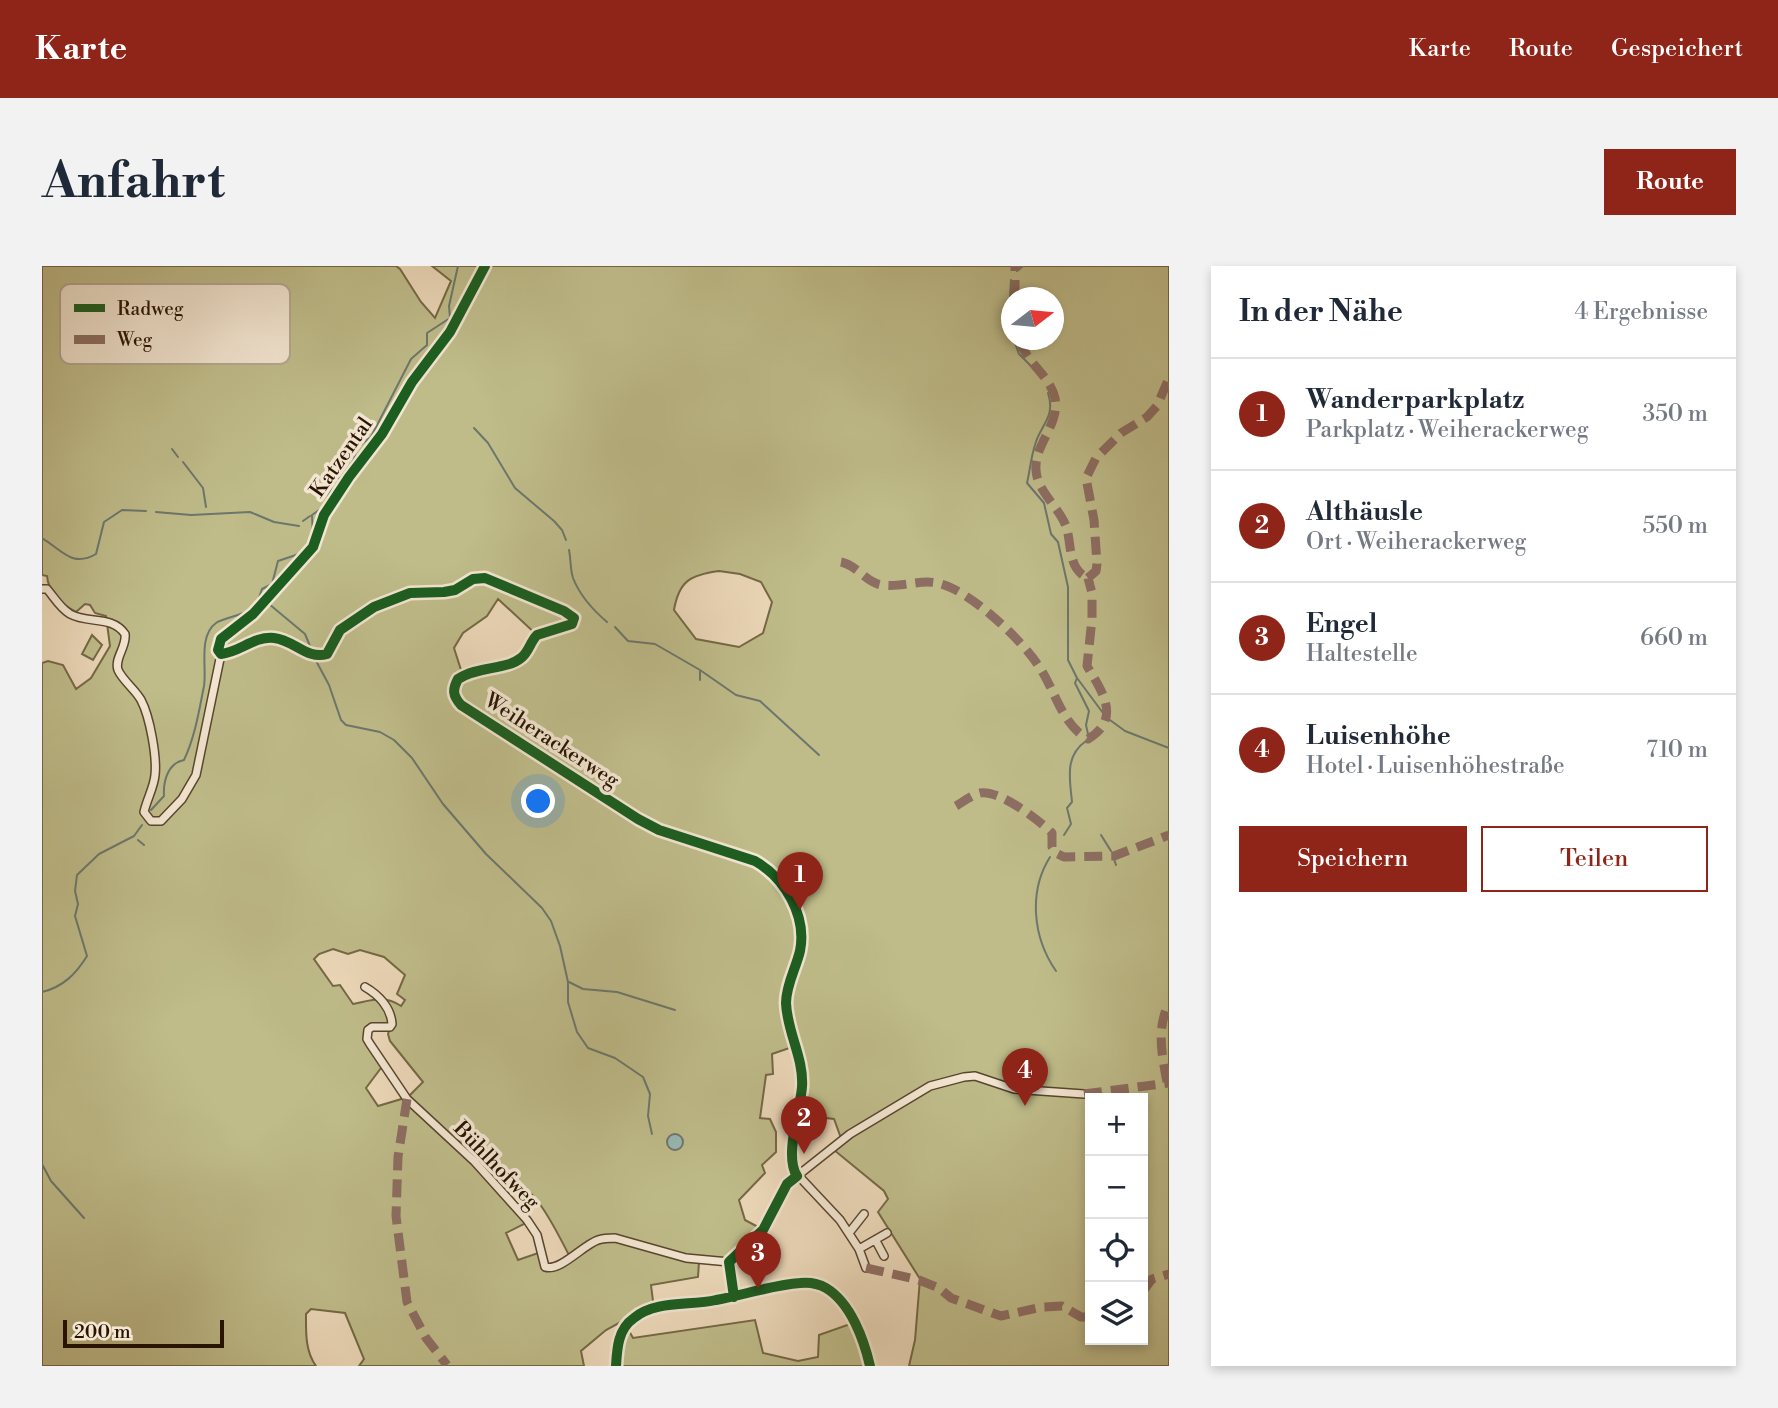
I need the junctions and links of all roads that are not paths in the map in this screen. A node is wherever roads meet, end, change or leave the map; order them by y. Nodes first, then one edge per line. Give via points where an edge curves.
1 (485, 266) edge
2 (42, 589) edge
3 (221, 654) junction
4 (365, 987) dead end
5 (1084, 1094) dead end
6 (797, 1176) junction
7 (864, 1214) dead end
8 (849, 1233) junction
9 (887, 1233) dead end
10 (876, 1241) junction
11 (859, 1249) junction
12 (884, 1256) dead end
13 (729, 1262) junction
14 (866, 1268) dead end
15 (734, 1297) junction
16 (616, 1366) edge
17 (870, 1366) edge

1 - 3 street, Katzental via 450,332 324,515 313,547 253,614 220,639
2 - 3 street via 69,614 114,623 125,634 117,665 143,705 156,762 144,812 151,821 161,821 171,813 196,775
3 - 6 street, Weiherackerweg via 265,638 288,642 312,655 327,654 340,630 374,607 410,593 455,590 473,579 485,578 571,614 572,624 537,635 518,660 481,668 458,679 455,697 638,819 679,838 755,861 781,881 793,903 801,943 786,1003 802,1074 793,1164
4 - 13 street, Bühlhofweg via 378,996 392,1017 390,1027 368,1030 370,1044 407,1098 474,1161 527,1220 537,1235 545,1268 553,1268 606,1238 686,1258
5 - 6 street via 1014,1088 975,1076 947,1081 916,1093 850,1134
6 - 8 street
6 - 13 street via 787,1184 763,1230
7 - 8 street
8 - 11 street
9 - 10 street
10 - 11 street
10 - 12 street
11 - 14 street
13 - 15 street
15 - 16 street via 640,1313 623,1331
15 - 17 street via 803,1283 825,1287 853,1321

